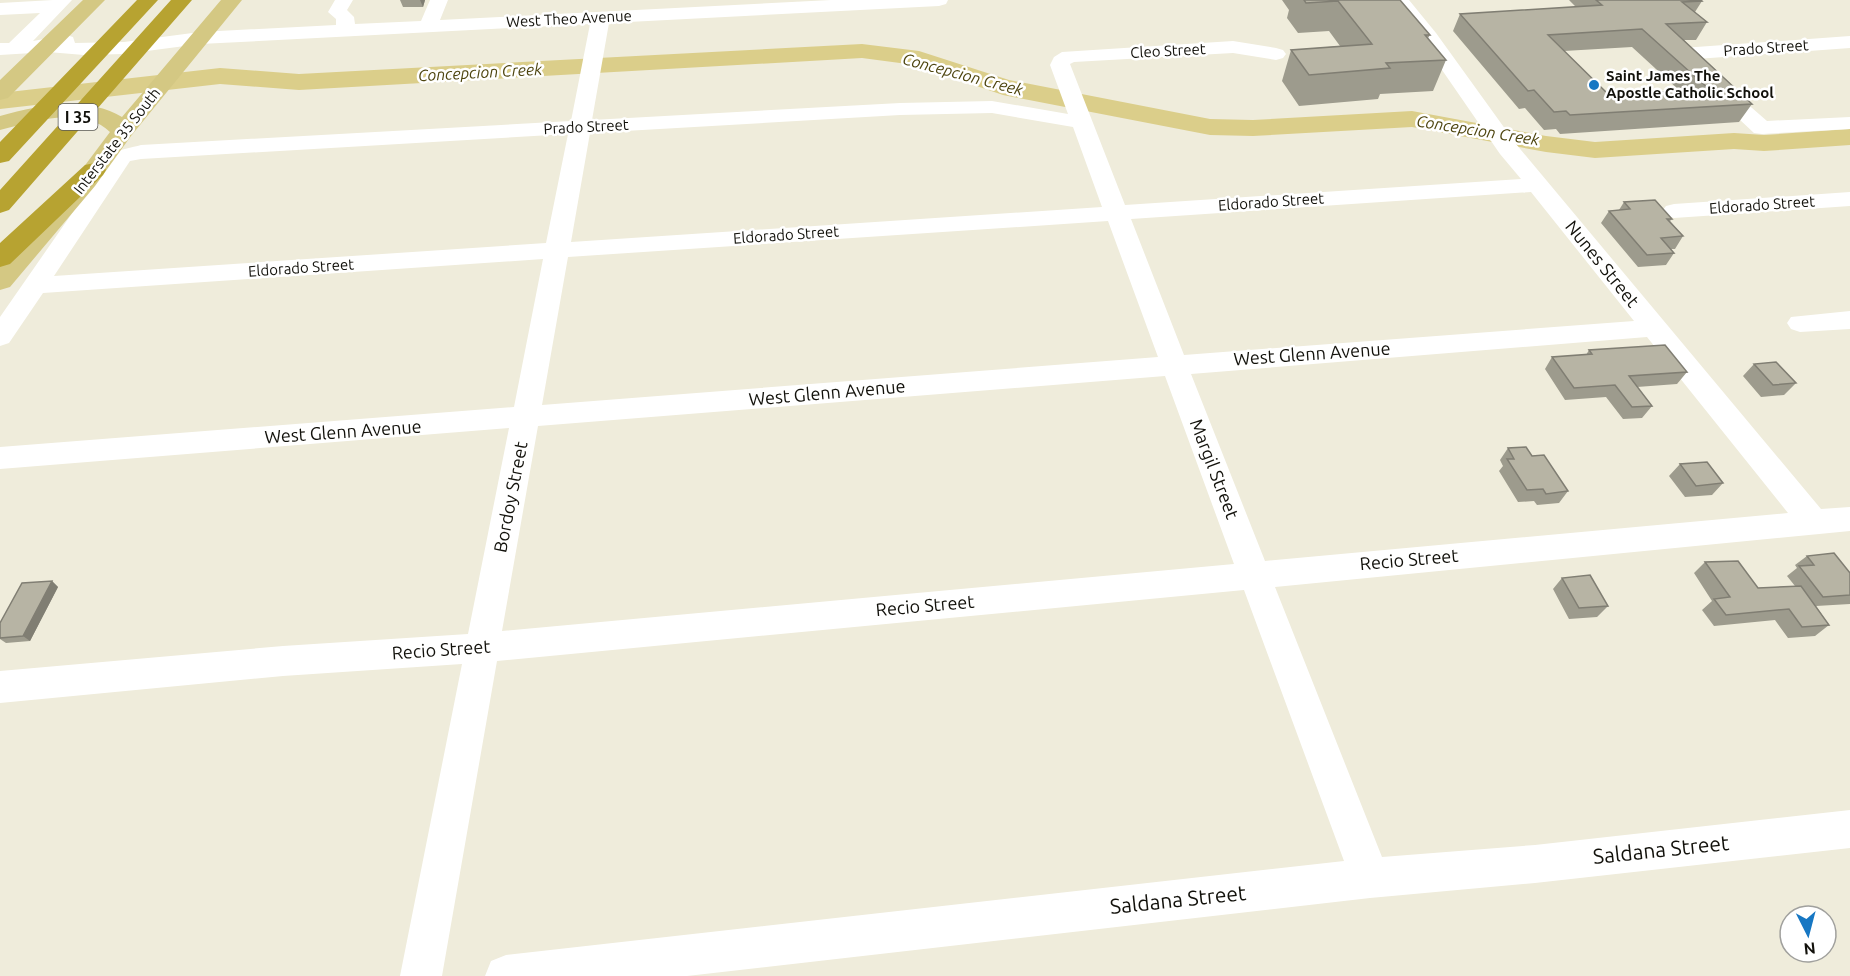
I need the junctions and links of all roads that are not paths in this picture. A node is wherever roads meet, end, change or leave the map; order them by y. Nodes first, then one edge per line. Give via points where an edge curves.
1 (95, 0) edge
2 (148, 0) edge
3 (182, 0) edge
4 (189, 0) edge
5 (231, 0) edge
6 (344, 0) edge
7 (439, 0) edge
8 (939, 0) edge
9 (1399, 0) edge
10 (60, 3) edge
11 (817, 3) edge
12 (0, 9) edge
13 (601, 17) junction
14 (428, 26) junction
15 (156, 30) junction
16 (344, 30) junction
17 (200, 38) junction
18 (1850, 42) edge
19 (5, 44) edge
20 (48, 46) junction
21 (1276, 54) dead end
22 (1061, 61) joint
23 (3, 90) edge
24 (1075, 108) junction
25 (0, 123) edge
26 (1850, 123) edge
27 (580, 127) junction
28 (123, 131) junction
29 (0, 156) edge
30 (121, 158) junction
31 (94, 170) junction
32 (1538, 184) junction
33 (1850, 199) edge
34 (0, 205) edge
35 (1674, 211) dead end
36 (1115, 213) junction
37 (557, 251) junction
38 (0, 258) edge
39 (0, 280) edge
40 (35, 285) junction
41 (1850, 320) edge
42 (1800, 323) dead end
43 (1655, 328) junction
44 (0, 337) edge
45 (1173, 364) junction
46 (526, 418) junction
47 (0, 458) edge
48 (1850, 519) edge
49 (1814, 522) junction
50 (1255, 574) junction
51 (483, 648) junction
52 (0, 687) edge
53 (1850, 829) edge
54 (1370, 878) junction
55 (421, 976) edge
56 (506, 976) edge

1 - 20 main road
2 - 29 highway, I 35
3 - 15 highway, I 35
4 - 15 highway
5 - 17 main road, Interstate 35 South
6 - 16 street via 338,12 345,17
7 - 14 street
8 - 11 street, West Theo Avenue
9 - 32 street, Nunes Street
10 - 12 street
10 - 19 street via 35,27
11 - 13 street, West Theo Avenue
13 - 14 street, West Theo Avenue
13 - 27 street, Bordoy Street
14 - 16 street, West Theo Avenue
15 - 34 highway, I 35
16 - 17 street, West Theo Avenue
17 - 20 street, West Theo Avenue via 70,49
17 - 28 main road, Interstate 35 South
18 - 26 street, Prado Street via 1682,54 1762,128
19 - 20 street, West Theo Avenue
20 - 23 main road
21 - 22 street, Cleo Street via 1233,47 1070,56
22 - 24 street, Margil Street
24 - 27 street, Prado Street via 964,107
24 - 36 street, Margil Street
25 - 28 main road via 57,112 88,112 116,121
27 - 30 street, Prado Street via 141,152
27 - 37 street, Bordoy Street
28 - 30 street via 127,148
28 - 31 main road, Interstate 35 South
30 - 31 street, Prado Street
30 - 40 street
31 - 38 highway
31 - 39 main road, Interstate 35 South
32 - 36 street, Eldorado Street
32 - 43 street, Nunes Street
33 - 35 street, Eldorado Street
36 - 37 street, Eldorado Street
36 - 45 street, Margil Street
37 - 40 street, Eldorado Street
37 - 46 street, Bordoy Street
40 - 44 street
41 - 42 street
43 - 45 street, West Glenn Avenue
43 - 49 street, Nunes Street
45 - 46 street, West Glenn Avenue
45 - 50 street, Margil Street
46 - 47 street, West Glenn Avenue
46 - 51 street, Bordoy Street
48 - 49 street, Recio Street
49 - 50 street, Recio Street
50 - 51 street, Recio Street
50 - 54 street, Margil Street
51 - 52 street, Recio Street via 283,661
51 - 55 street, Bordoy Street
53 - 54 street, Saldana Street
54 - 56 street, Saldana Street

